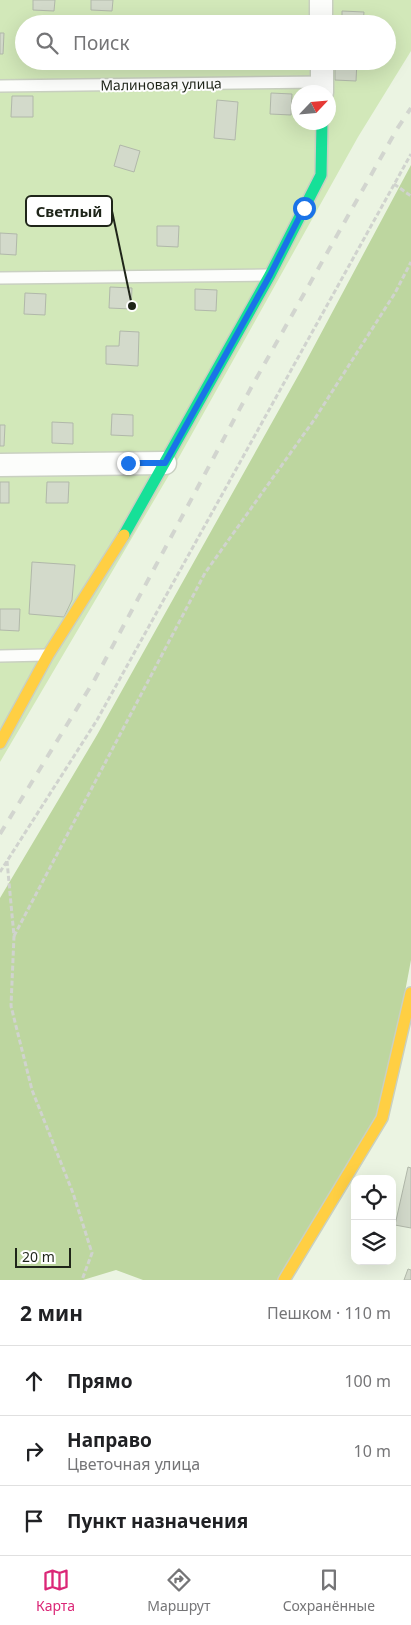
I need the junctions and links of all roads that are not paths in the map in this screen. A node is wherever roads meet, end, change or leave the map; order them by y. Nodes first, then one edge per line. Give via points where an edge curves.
1 (321, 0) edge
2 (321, 15) edge
3 (322, 79) edge
4 (0, 86) edge
5 (322, 130) edge
6 (270, 275) junction
7 (0, 278) edge
8 (165, 463) junction
9 (0, 465) edge
10 (48, 655) junction
11 (0, 656) edge
12 (0, 743) edge
13 (411, 993) edge
14 (284, 1280) edge

1 - 2 street
3 - 4 lane, Малиновая улица
5 - 6 street via 321,175
6 - 7 lane
6 - 8 street
8 - 9 street
8 - 10 street via 121,541
10 - 11 lane
10 - 12 street
13 - 14 street via 382,1118

